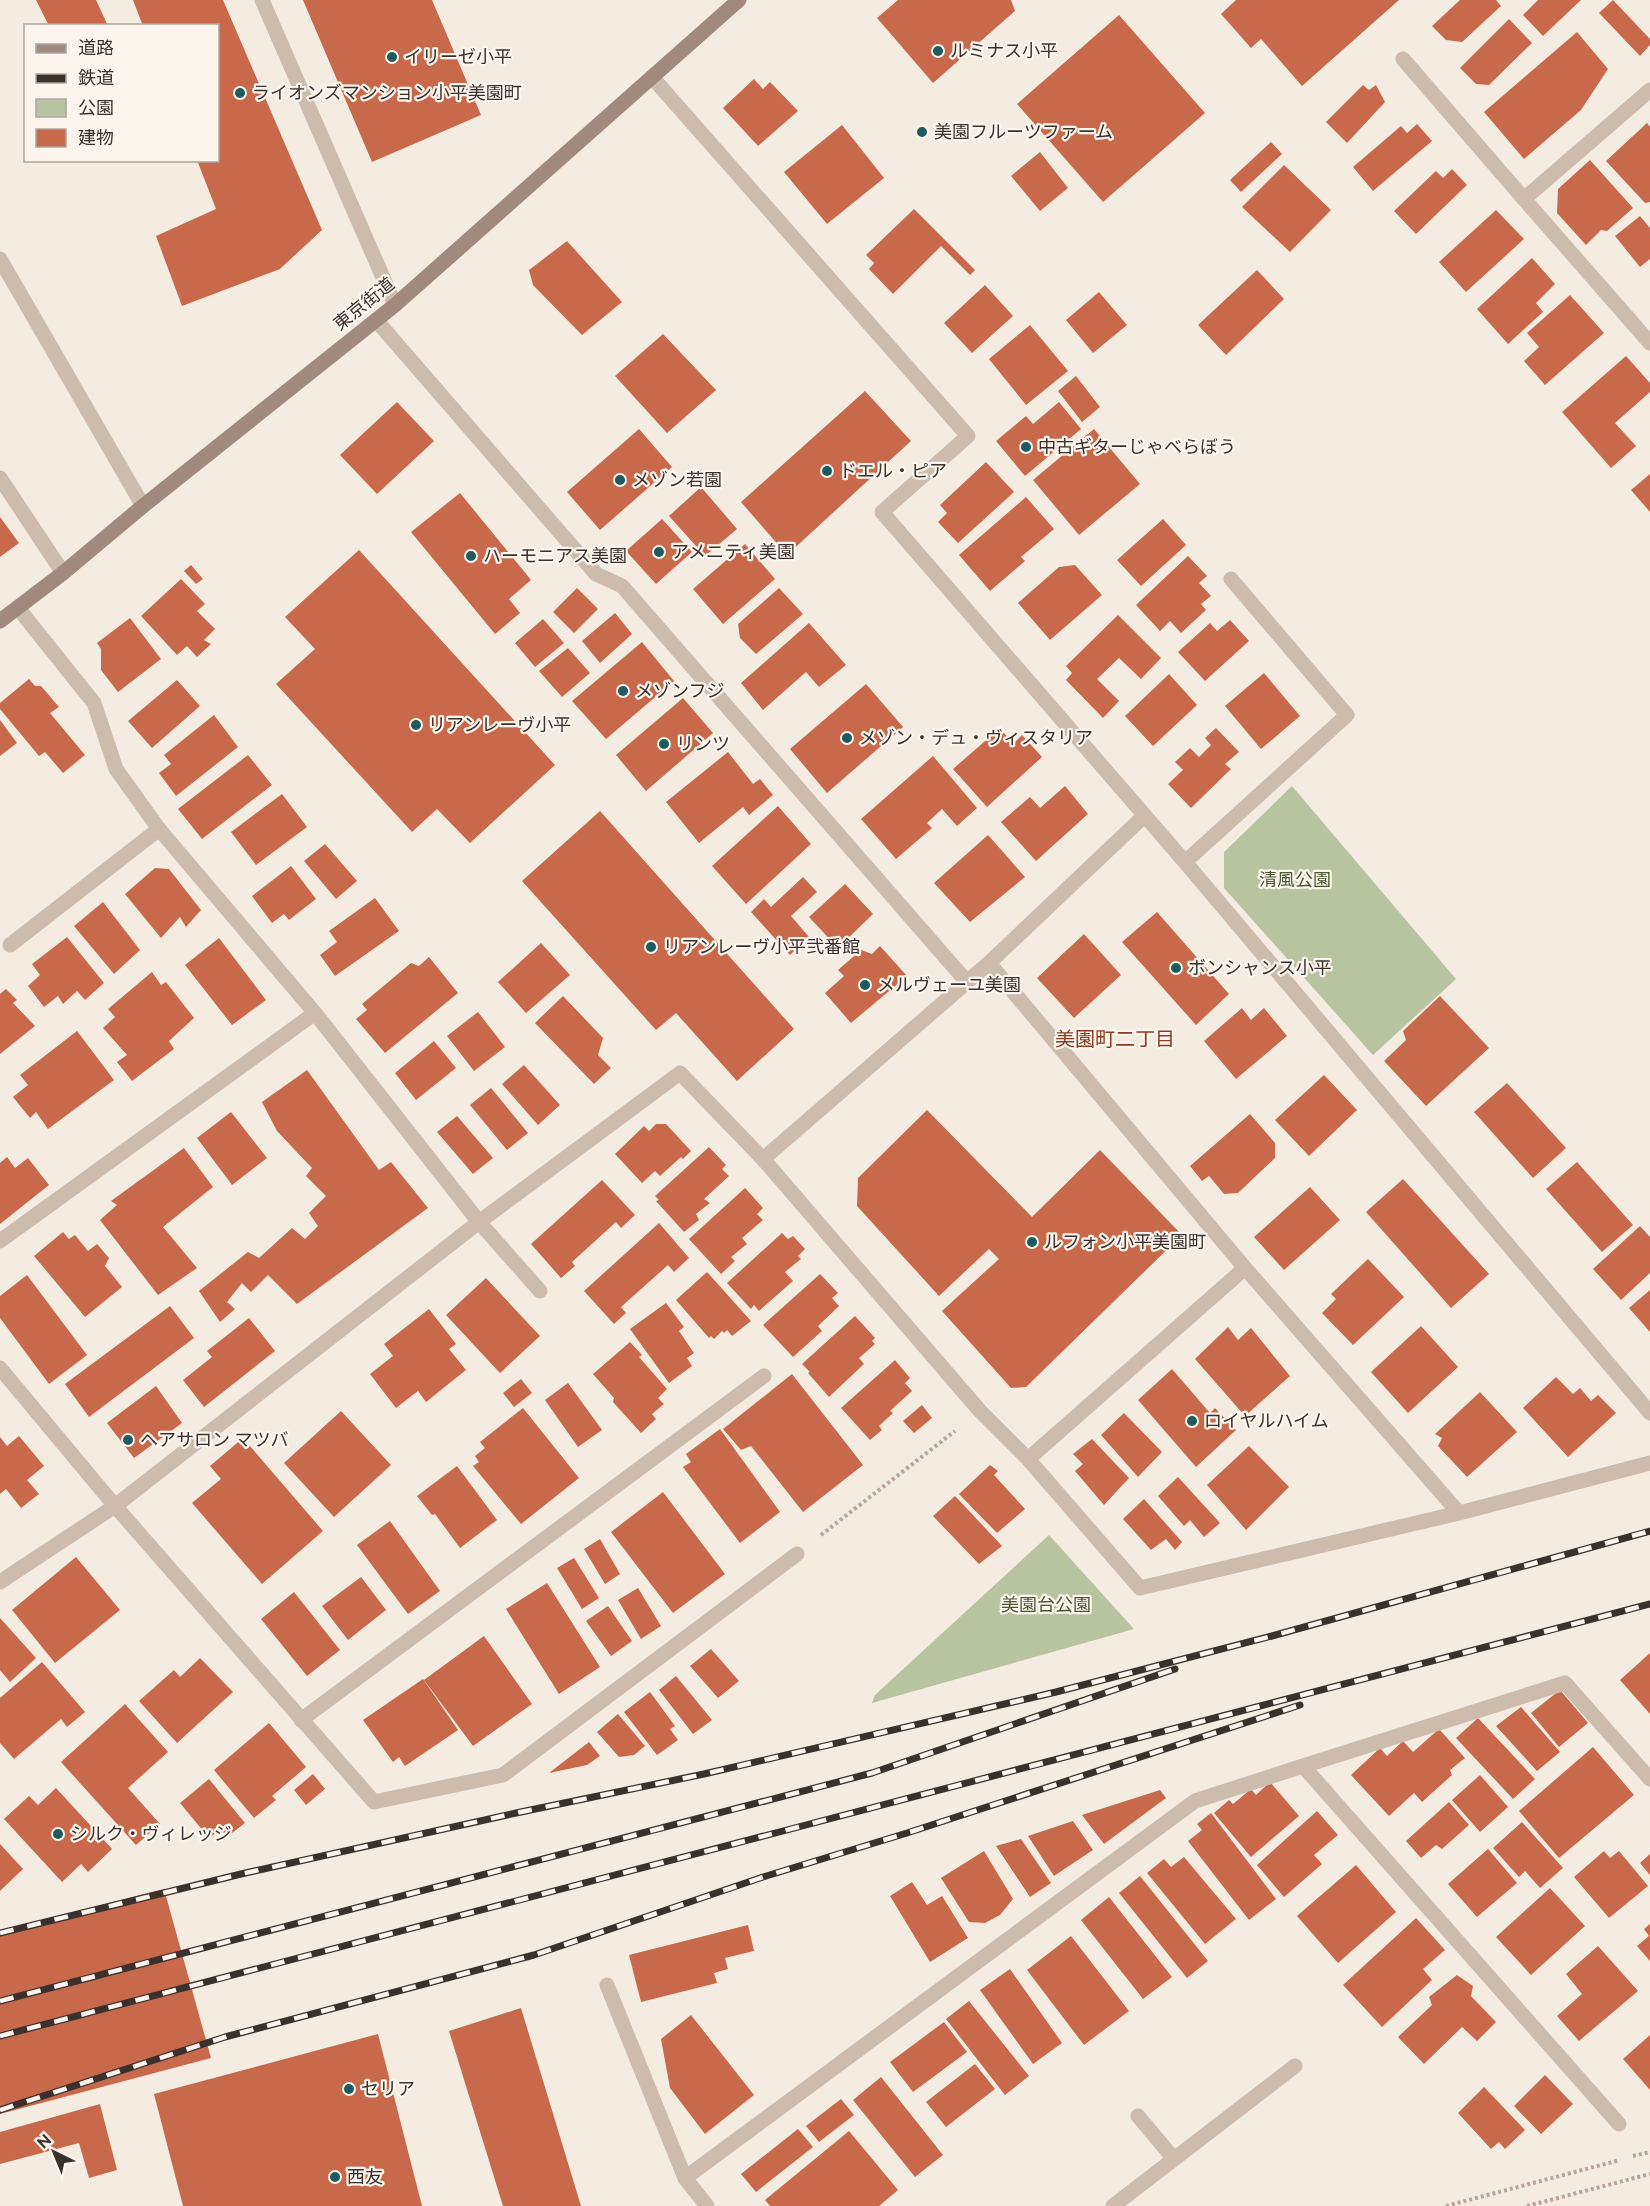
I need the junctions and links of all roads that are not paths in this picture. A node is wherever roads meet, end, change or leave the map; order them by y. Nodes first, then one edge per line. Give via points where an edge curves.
1 (262, 0) edge
2 (739, 0) edge
3 (1403, 59) dead end
4 (652, 76) junction
5 (1650, 90) edge
6 (1524, 199) junction
7 (0, 259) edge
8 (395, 305) junction
9 (376, 320) junction
10 (1650, 343) edge
11 (0, 478) edge
12 (143, 506) junction
13 (63, 573) junction
14 (1231, 579) dead end
15 (18, 608) junction
16 (0, 621) edge
17 (1144, 816) junction
18 (159, 829) junction
19 (1185, 862) junction
20 (10, 945) dead end
21 (989, 963) junction
22 (967, 982) junction
23 (315, 1013) junction
24 (764, 1159) junction
25 (479, 1222) junction
26 (0, 1241) edge
27 (1245, 1268) junction
28 (540, 1291) dead end
29 (0, 1368) edge
30 (764, 1376) dead end
31 (1650, 1413) edge
32 (1028, 1459) junction
33 (1650, 1463) edge
34 (115, 1506) junction
35 (1459, 1513) junction
36 (797, 1554) road end
37 (0, 1582) edge
38 (301, 1720) junction
39 (1303, 1766) junction
40 (1650, 1779) edge
41 (607, 1985) dead end
42 (1295, 2066) dead end
43 (1138, 2116) dead end
44 (1619, 2124) dead end
45 (1174, 2159) junction
46 (685, 2178) junction
47 (707, 2206) edge
48 (1113, 2206) edge

1 - 8 street
2 - 4 main road, 東京街道
3 - 6 street
4 - 8 main road, 東京街道
4 - 17 street via 968,436 882,512
5 - 6 street
6 - 10 street
7 - 12 street
8 - 9 main road, 東京街道
9 - 12 main road, 東京街道
9 - 22 street via 596,574 622,586
11 - 13 street
12 - 13 main road, 東京街道
13 - 15 main road, 東京街道
14 - 19 street via 1347,715
15 - 16 main road, 東京街道
15 - 18 street via 94,703 116,769
17 - 19 street
17 - 21 street
18 - 20 street
18 - 23 street
19 - 31 street
21 - 22 street
21 - 27 street
22 - 24 street
23 - 25 street
23 - 26 street
24 - 25 street via 680,1073
24 - 32 street via 980,1411
25 - 28 street
25 - 34 street
27 - 32 street
27 - 35 street
29 - 34 street
30 - 38 street
32 - 35 street via 1140,1588
33 - 35 street
34 - 37 street
34 - 38 street
36 - 38 street via 503,1775 374,1802
39 - 40 street via 1565,1683
39 - 44 street
39 - 46 street via 1195,1801
41 - 46 street
42 - 45 street
43 - 45 street
45 - 48 street
46 - 47 street

